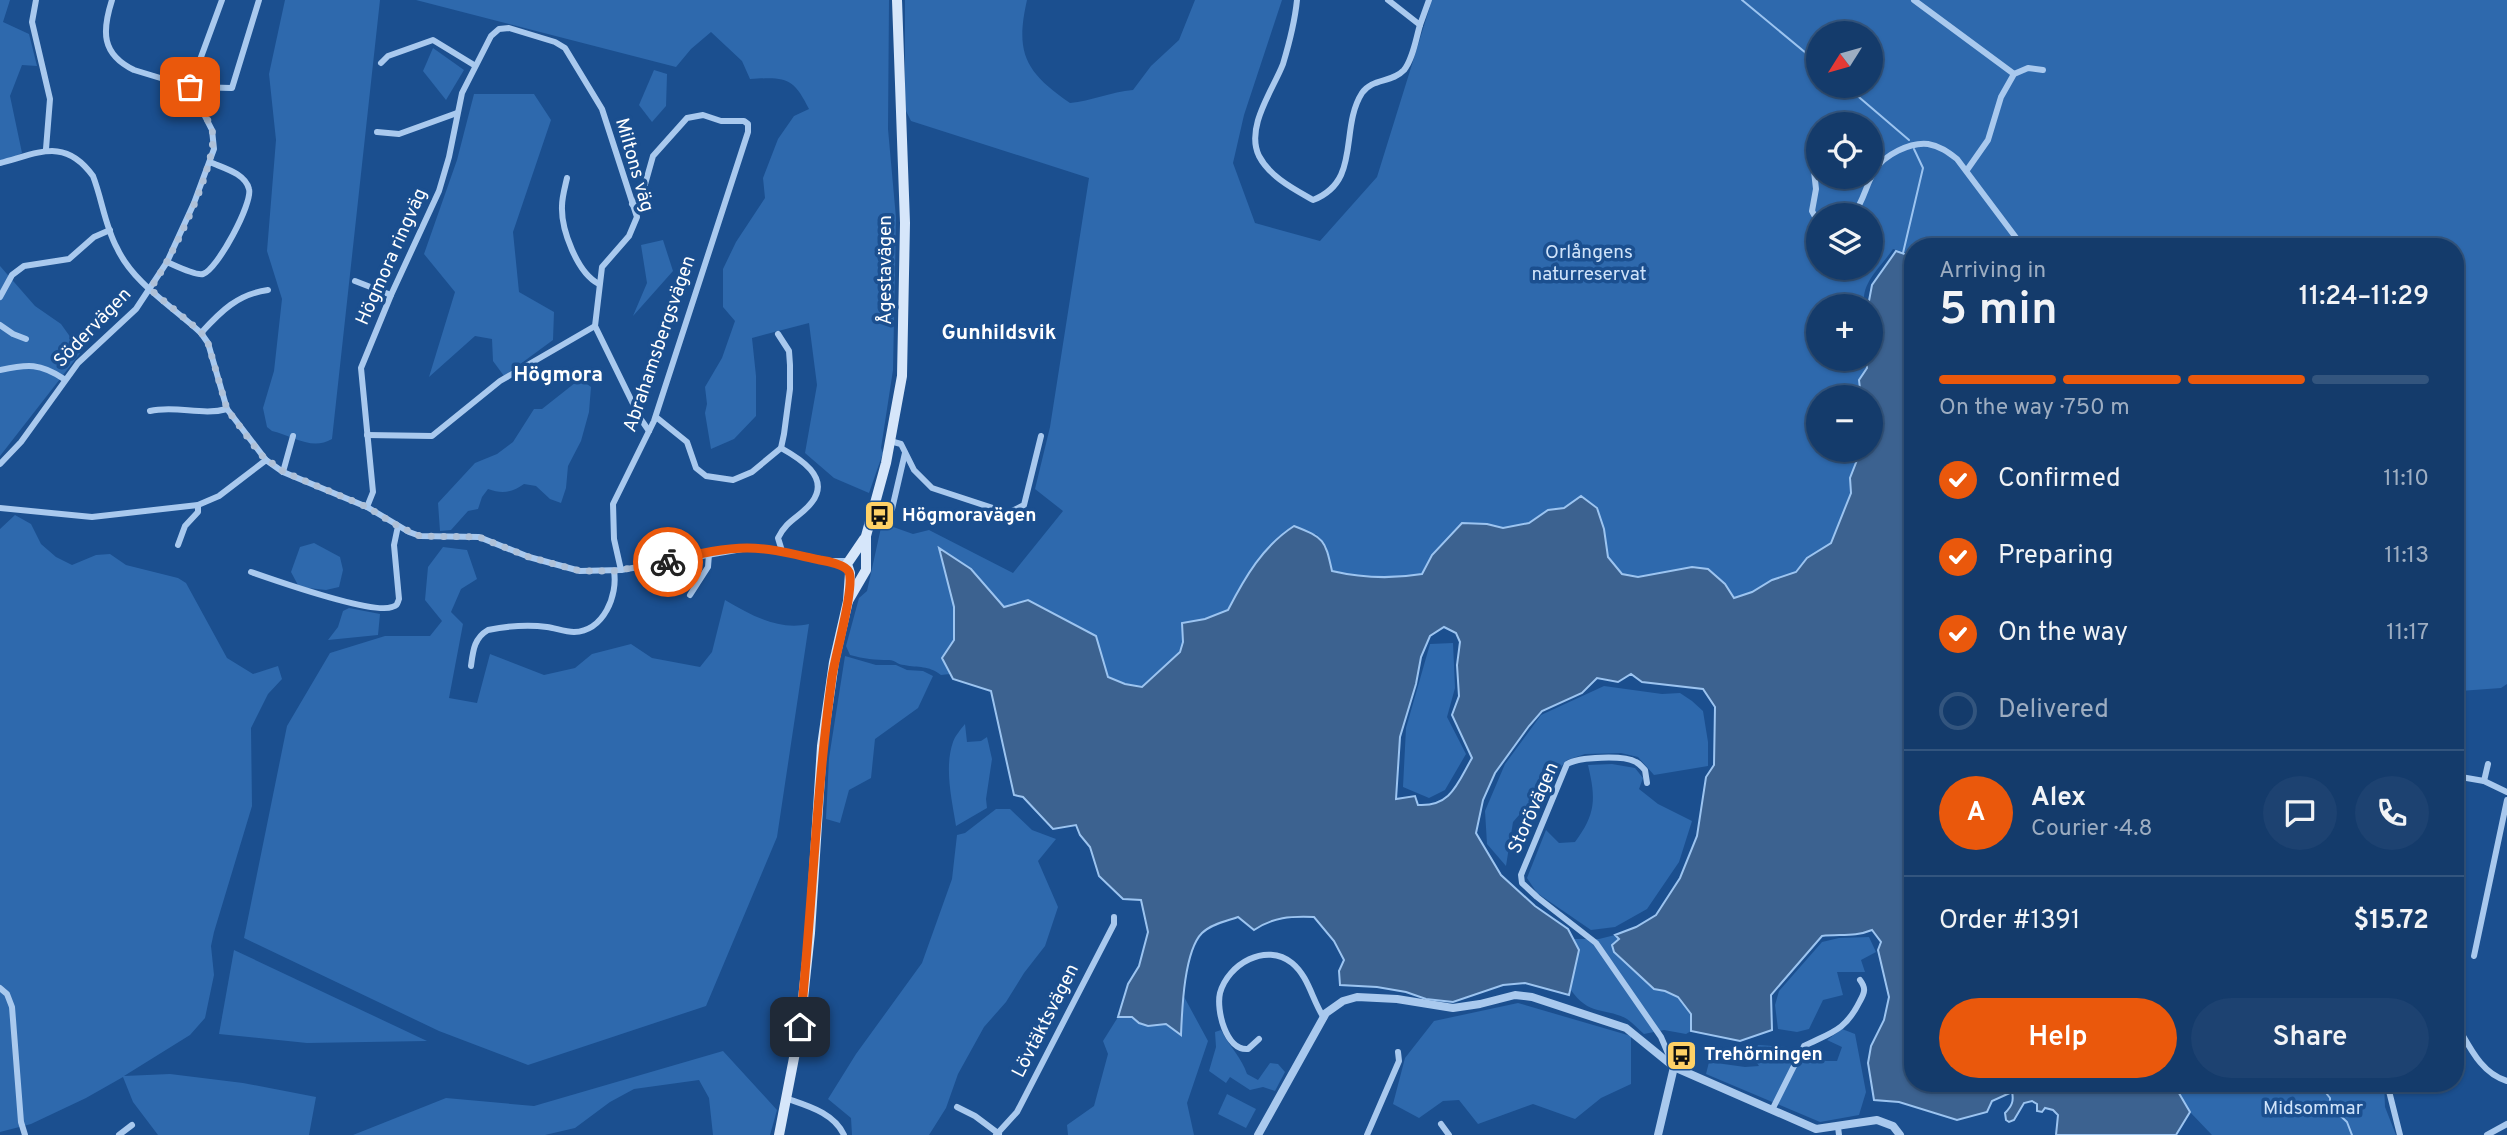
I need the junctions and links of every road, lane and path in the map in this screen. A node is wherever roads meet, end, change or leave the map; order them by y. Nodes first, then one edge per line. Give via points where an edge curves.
1 (36, 0) edge
2 (112, 0) edge
3 (222, 0) edge
4 (259, 0) edge
5 (897, 0) edge
6 (1297, 0) edge
7 (1388, 0) edge
8 (1429, 0) edge
9 (1914, 0) edge
10 (1420, 25) junction
11 (499, 29) joint
12 (381, 62) dead end
13 (474, 65) junction
14 (2043, 70) dead end
15 (2014, 74) junction
16 (190, 87) junction
17 (457, 113) junction
18 (377, 132) dead end
19 (46, 149) junction
20 (1883, 160) edge
21 (210, 162) junction
22 (0, 163) edge
23 (1967, 170) junction
24 (567, 178) dead end
25 (632, 204) junction
26 (110, 230) junction
27 (2016, 238) edge
28 (167, 262) junction
29 (355, 281) dead end
30 (598, 284) junction
31 (150, 289) junction
32 (268, 290) dead end
33 (391, 295) junction
34 (0, 297) edge
35 (0, 325) edge
36 (595, 326) junction
37 (201, 332) junction
38 (778, 334) dead end
39 (26, 339) dead end
40 (0, 370) edge
41 (64, 379) junction
42 (227, 409) junction
43 (150, 411) dead end
44 (656, 417) junction
45 (649, 431) junction
46 (367, 435) junction
47 (293, 436) dead end
48 (1041, 436) dead end
49 (890, 441) junction
50 (781, 448) junction
51 (906, 452) junction
52 (266, 460) junction
53 (0, 464) edge
54 (284, 472) junction
55 (198, 505) junction
56 (367, 507) junction
57 (0, 508) edge
58 (892, 509) dead end
59 (398, 526) junction
60 (866, 536) junction
61 (178, 545) dead end
62 (782, 551) junction
63 (709, 554) junction
64 (865, 560) junction
65 (849, 565) junction
66 (618, 570) junction
67 (251, 572) dead end
68 (862, 575) junction
69 (690, 595) dead end
70 (848, 601) junction
71 (471, 666) dead end
72 (2488, 764) dead end
73 (2464, 778) edge
74 (2484, 781) junction
75 (1647, 783) dead end
76 (2507, 792) edge
77 (2507, 800) edge
78 (1114, 917) dead end
79 (2474, 956) dead end
80 (1860, 980) dead end
81 (0, 988) edge
82 (1324, 1018) junction
83 (2464, 1037) edge
84 (1259, 1039) dead end
85 (1398, 1052) dead end
86 (1674, 1067) junction
87 (2507, 1081) edge
88 (2389, 1092) edge
89 (788, 1099) junction
90 (957, 1107) dead end
91 (1772, 1110) junction
92 (1441, 1124) dead end
93 (2507, 1124) edge
94 (132, 1125) dead end
95 (1838, 1131) edge
96 (1813, 1132) edge
97 (998, 1134) edge
98 (25, 1135) edge
99 (119, 1135) edge
100 (779, 1135) edge
101 (844, 1135) edge
102 (1258, 1135) edge
103 (1367, 1135) edge
104 (1449, 1135) edge
105 (1658, 1135) edge
106 (1900, 1135) edge
107 (2400, 1135) edge
108 (2487, 1135) edge

1 - 19 street via 32,22 50,99
2 - 16 street via 104,26 112,53 134,70
3 - 16 street
4 - 16 street via 233,87
5 - 49 main road, Ågestavägen via 905,223 902,376
6 - 10 street via 1283,62 1256,139 1258,154 1267,167 1313,200 1323,197 1345,169 1362,93 1405,69
7 - 10 street
8 - 10 street
9 - 15 street
11 - 13 street, Högmora ringväg
11 - 25 street, Miltons väg via 555,42 572,57 602,109
12 - 13 street via 433,40
13 - 17 street, Högmora ringväg
14 - 15 street via 2028,68
15 - 23 street via 1987,140
16 - 21 street, Södervägen via 212,130
17 - 18 street via 399,134
17 - 33 street, Högmora ringväg via 439,191
19 - 22 street
19 - 26 street via 72,154 87,167
20 - 23 street via 1925,144 1943,148
21 - 28 street, Södervägen
21 - 28 street via 243,178 249,188 248,201 230,242 206,272 198,275
23 - 27 street
24 - 30 street via 562,213 569,239 581,269
25 - 30 street, Miltons väg via 635,228 602,267
25 - 44 street, Abrahamsbergsvägen via 642,195 653,156 687,118 703,115 744,121 748,127
26 - 31 street via 122,259
26 - 34 street via 94,237 69,259 24,266 12,275
28 - 31 street, Södervägen
29 - 33 street
30 - 36 street, Miltons väg
31 - 37 street
31 - 41 street, Södervägen via 125,321
32 - 37 street via 249,293 228,305
33 - 46 street, Högmora ringväg via 361,368
35 - 39 street
36 - 45 street
36 - 46 street via 499,381 432,436
37 - 42 street
38 - 50 street via 789,351 791,376
40 - 41 street via 43,367
41 - 53 street, Södervägen via 21,442
42 - 43 street via 210,412 166,407
42 - 52 street
44 - 45 street, Abrahamsbergsvägen
44 - 50 street via 687,442 699,472 715,479 746,476
45 - 66 street, Abrahamsbergsvägen via 613,504
46 - 56 street, Högmora ringväg via 373,492
47 - 54 street
48 - 51 street via 1024,505 1008,513 932,488 919,477
49 - 51 street via 901,444
49 - 60 main road, Ågestavägen
50 - 62 street via 811,469 817,483 812,502 783,528 778,538
51 - 58 street
52 - 54 street
52 - 55 street via 219,496
54 - 56 street
55 - 57 street via 92,517
55 - 61 street
56 - 59 street
59 - 66 street via 420,536 479,537 580,571
59 - 67 street via 394,545 399,599 391,608 352,603
60 - 64 main road, Ågestavägen
60 - 65 main road, Ågestavägen
62 - 63 street via 748,548
62 - 65 street
63 - 66 street
63 - 69 street via 708,567
64 - 65 main road via 862,556
64 - 68 main road, Ågestavägen
65 - 68 main road via 853,576
65 - 70 main road, Ågestavägen
66 - 71 street, Abrahamsbergsvägen via 614,596 595,622 574,632 531,625 488,630 474,644
68 - 70 main road, Ågestavägen
70 - 89 main road, Ågestavägen via 822,746 810,933
72 - 74 street
73 - 74 street
74 - 76 street
75 - 86 street, Storövägen via 1645,770 1635,761 1607,758 1567,764 1521,875 1522,883 1596,943 1661,1037
77 - 79 street
78 - 97 street, Lövtäktsvägen via 1017,1112
80 - 91 street via 1865,992 1847,1023 1804,1046
81 - 98 street via 12,1007
82 - 84 street via 1297,968 1276,954 1260,954 1229,977 1219,1002 1234,1044 1248,1049
82 - 86 street via 1335,1005 1357,996 1453,1008 1515,995 1532,997 1626,1028
82 - 102 street
83 - 87 street via 2485,1069
85 - 103 street via 1399,1061
86 - 91 street
86 - 105 street
88 - 107 street
89 - 100 main road, Ågestavägen
89 - 101 street via 816,1109
90 - 97 street
91 - 96 street
92 - 104 street
93 - 108 street
94 - 99 street
95 - 96 street
95 - 106 street via 1877,1120 1893,1126

